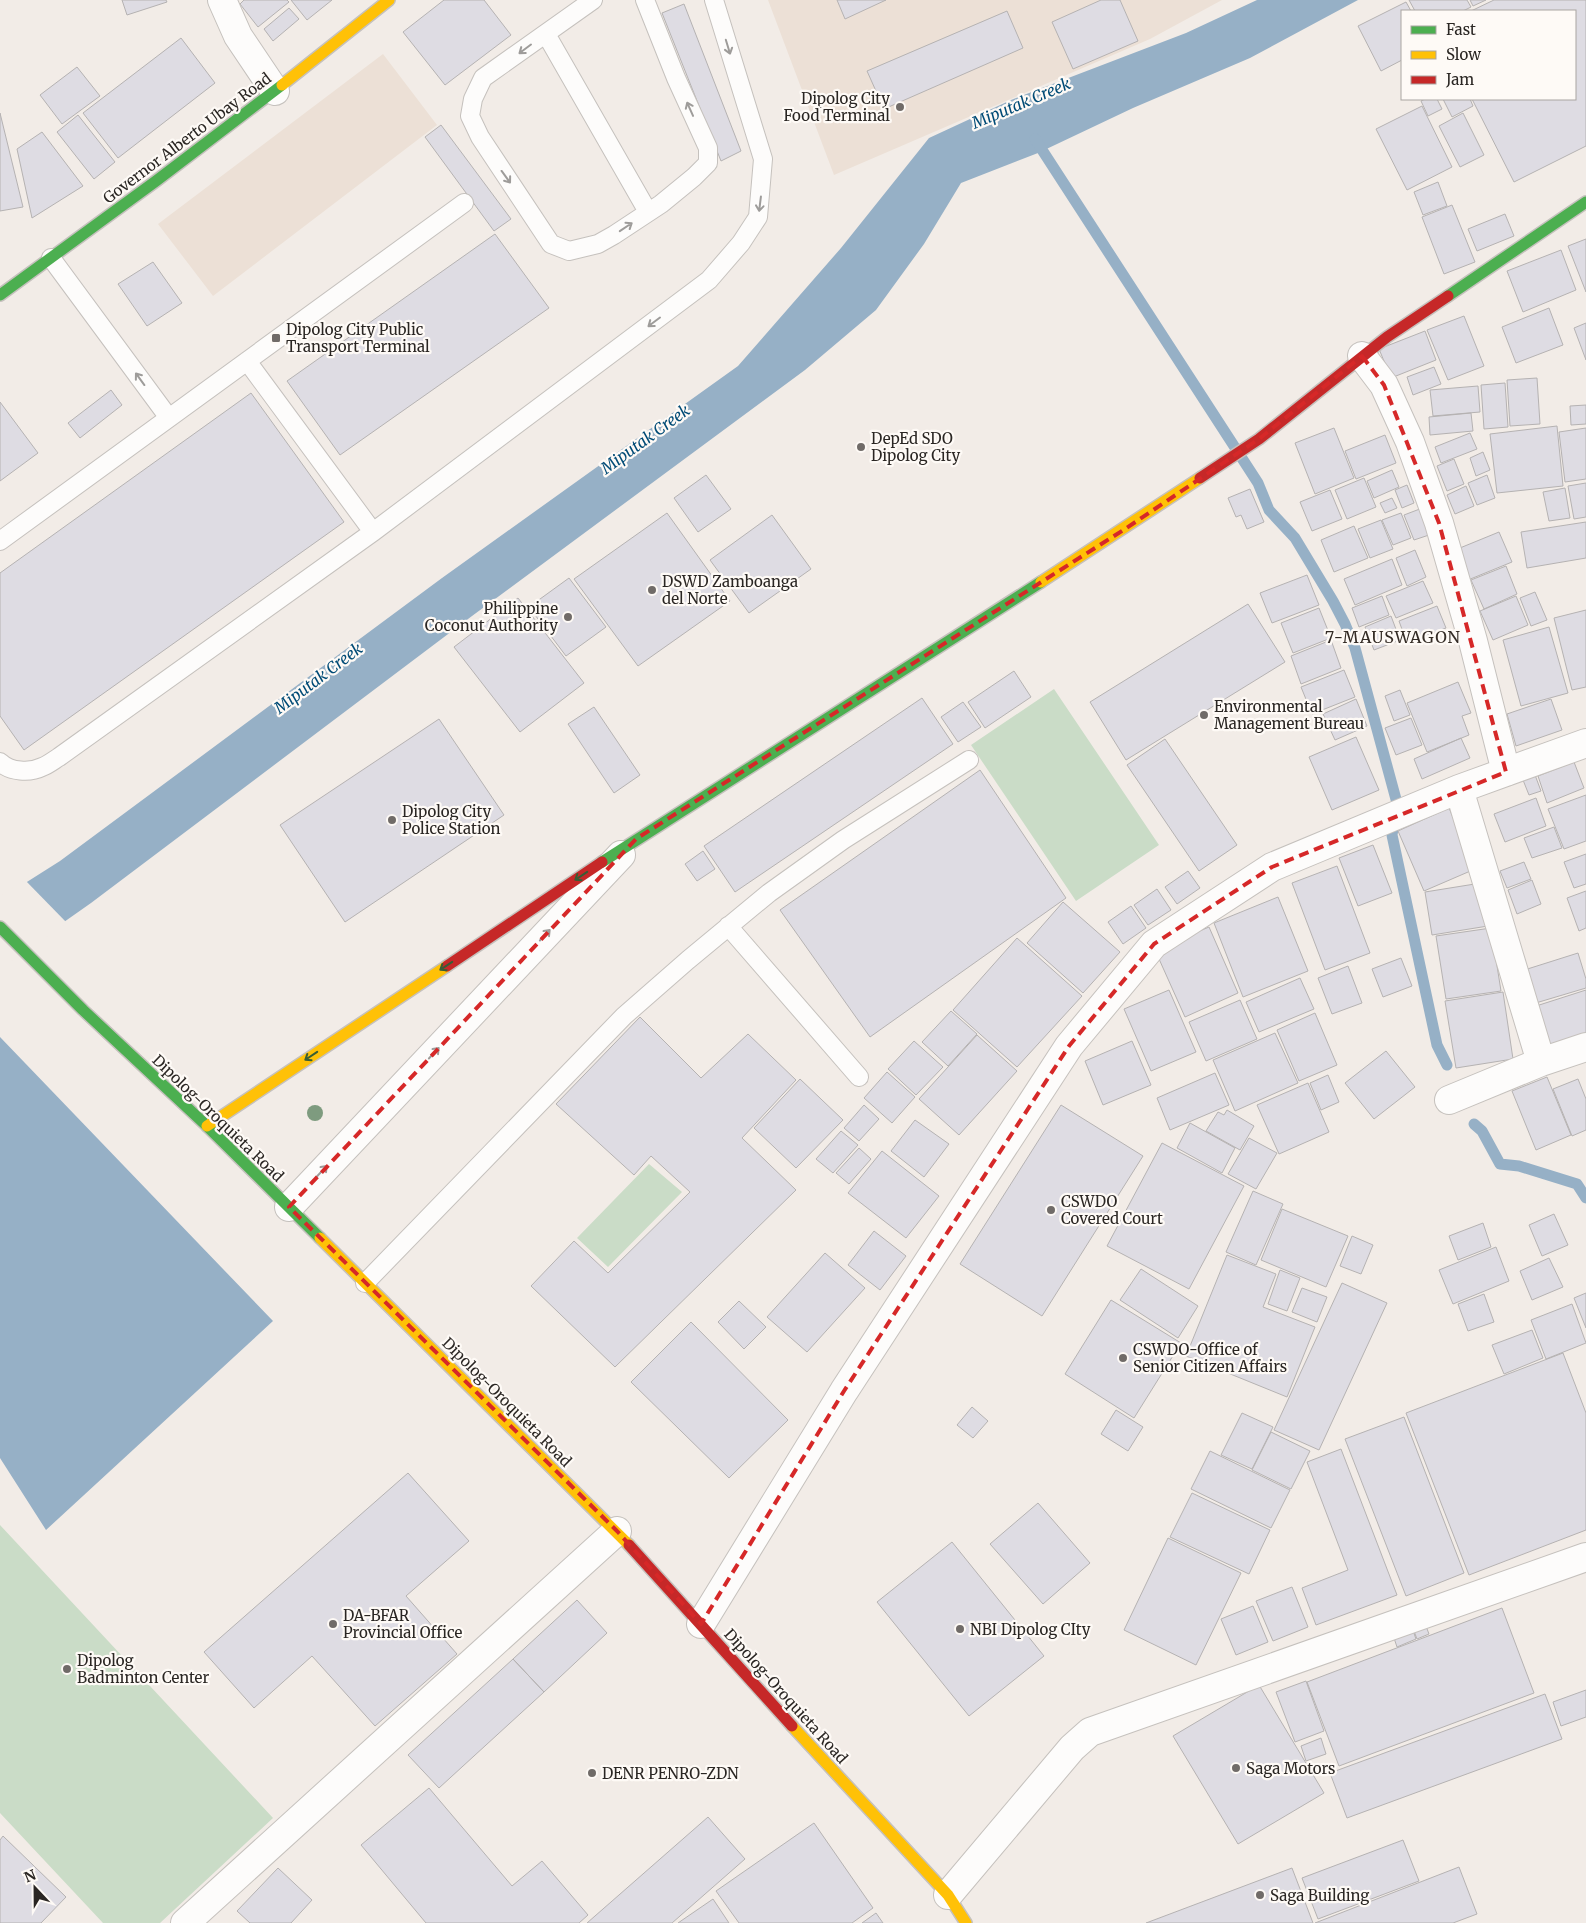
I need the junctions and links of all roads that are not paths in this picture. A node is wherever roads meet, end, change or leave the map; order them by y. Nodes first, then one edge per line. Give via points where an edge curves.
1 (222, 0) edge
2 (389, 0) edge
3 (593, 0) edge
4 (645, 0) edge
5 (714, 0) edge
6 (546, 34) junction
7 (275, 91) junction
8 (1586, 202) edge
9 (464, 203) dead end
10 (648, 212) junction
11 (51, 258) junction
12 (0, 295) edge
13 (1362, 356) junction
14 (247, 361) junction
15 (168, 418) junction
16 (373, 532) junction
17 (0, 542) edge
18 (1586, 743) edge
19 (969, 760) dead end
20 (0, 762) edge
21 (1506, 772) junction
22 (1459, 789) junction
23 (636, 839) junction
24 (728, 926) junction
25 (0, 927) edge
26 (1586, 1046) edge
27 (1541, 1062) junction
28 (859, 1076) dead end
29 (1449, 1100) dead end
30 (207, 1126) junction
31 (288, 1207) junction
32 (365, 1283) junction
33 (617, 1531) junction
34 (1586, 1557) edge
35 (701, 1624) junction
36 (948, 1896) junction
37 (185, 1923) edge
38 (966, 1923) edge

1 - 7 street via 238,36
2 - 7 main road, Governor Alberto Ubay Road
3 - 6 lane
10 -> 4 lane via 708,163 708,148
5 -> 16 lane via 763,159 758,217 741,243 709,280
6 - 10 lane
6 -> 10 lane via 483,78 472,99 470,116 480,136 551,244 569,251 598,244
7 - 11 main road, Governor Alberto Ubay Road
8 - 13 main road
9 - 14 lane
11 - 12 main road, Governor Alberto Ubay Road
15 -> 11 lane
13 - 21 street via 1384,385 1410,442 1439,522
13 - 23 main road via 1259,439 1125,529
14 - 15 lane
14 - 16 lane
15 - 17 lane
16 - 20 lane via 41,768 20,771 5,767
18 - 21 street
19 - 24 lane via 843,840
21 - 22 street
22 - 27 street
22 - 35 street via 1272,866 1154,944 1070,1046 844,1390
23 -> 30 main road
31 -> 23 street
24 - 28 lane
24 - 32 lane via 624,1016
25 - 30 main road, Dipolog-Oroquieta Road
26 - 27 street
27 - 29 street
30 - 31 main road, Dipolog-Oroquieta Road
31 - 32 main road, Dipolog-Oroquieta Road
32 - 33 main road, Dipolog-Oroquieta Road
33 - 35 main road, Dipolog-Oroquieta Road
33 - 37 street
34 - 36 street via 1090,1732 1072,1748
35 - 36 main road, Dipolog-Oroquieta Road
36 - 38 main road, Dipolog-Oroquieta Road

